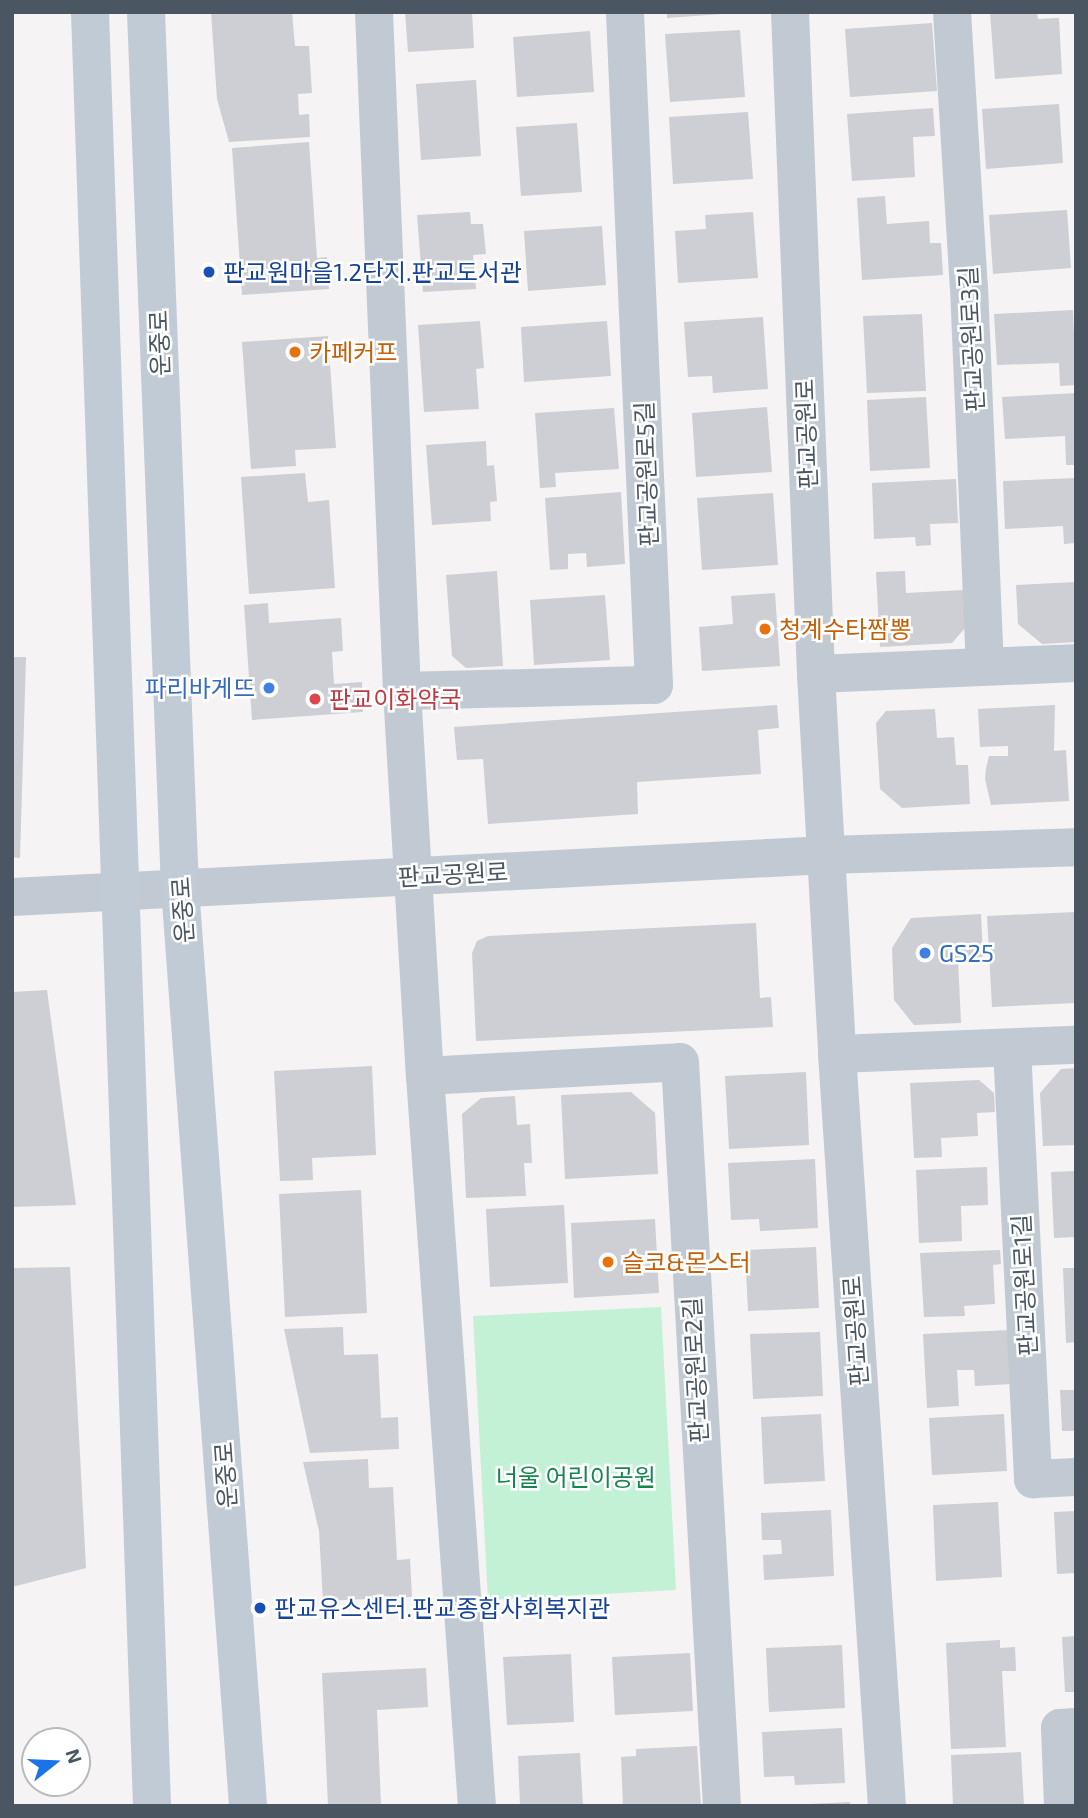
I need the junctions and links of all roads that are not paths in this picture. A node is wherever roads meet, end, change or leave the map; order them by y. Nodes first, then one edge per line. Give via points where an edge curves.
1 (90, 12) edge
2 (146, 12) edge
3 (374, 12) edge
4 (625, 12) edge
5 (790, 12) edge
6 (952, 12) edge
7 (1076, 663) edge
8 (985, 666) junction
9 (816, 674) junction
10 (402, 691) junction
11 (1076, 847) edge
12 (827, 855) junction
13 (413, 876) junction
14 (180, 888) junction
15 (121, 891) junction
16 (12, 897) edge
17 (1076, 1045) edge
18 (1012, 1048) junction
19 (837, 1054) junction
20 (425, 1076) junction
21 (1076, 1477) edge
22 (1076, 1727) edge
23 (152, 1806) edge
24 (248, 1806) edge
25 (477, 1806) edge
26 (722, 1806) edge
27 (887, 1806) edge
28 (1063, 1806) edge

1 - 15 main road
2 - 14 main road, 운중로
3 - 10 street
4 - 10 street, 판교공원로5길 via 654,685
5 - 9 street, 판교공원로
6 - 8 street, 판교공원로3길
7 - 8 street
8 - 9 street
9 - 12 street, 판교공원로
10 - 13 street
11 - 12 street, 판교공원로
12 - 13 street, 판교공원로
12 - 19 street, 판교공원로
13 - 14 street, 판교공원로
13 - 20 street
14 - 15 street, 판교공원로
14 - 24 main road, 운중로
15 - 16 street, 판교공원로
15 - 23 main road
17 - 18 street
18 - 19 street
18 - 21 street, 판교공원로1길 via 1033,1479
19 - 27 street, 판교공원로
20 - 25 street
20 - 26 street, 판교공원로2길 via 680,1062
22 - 28 street via 1060,1728

